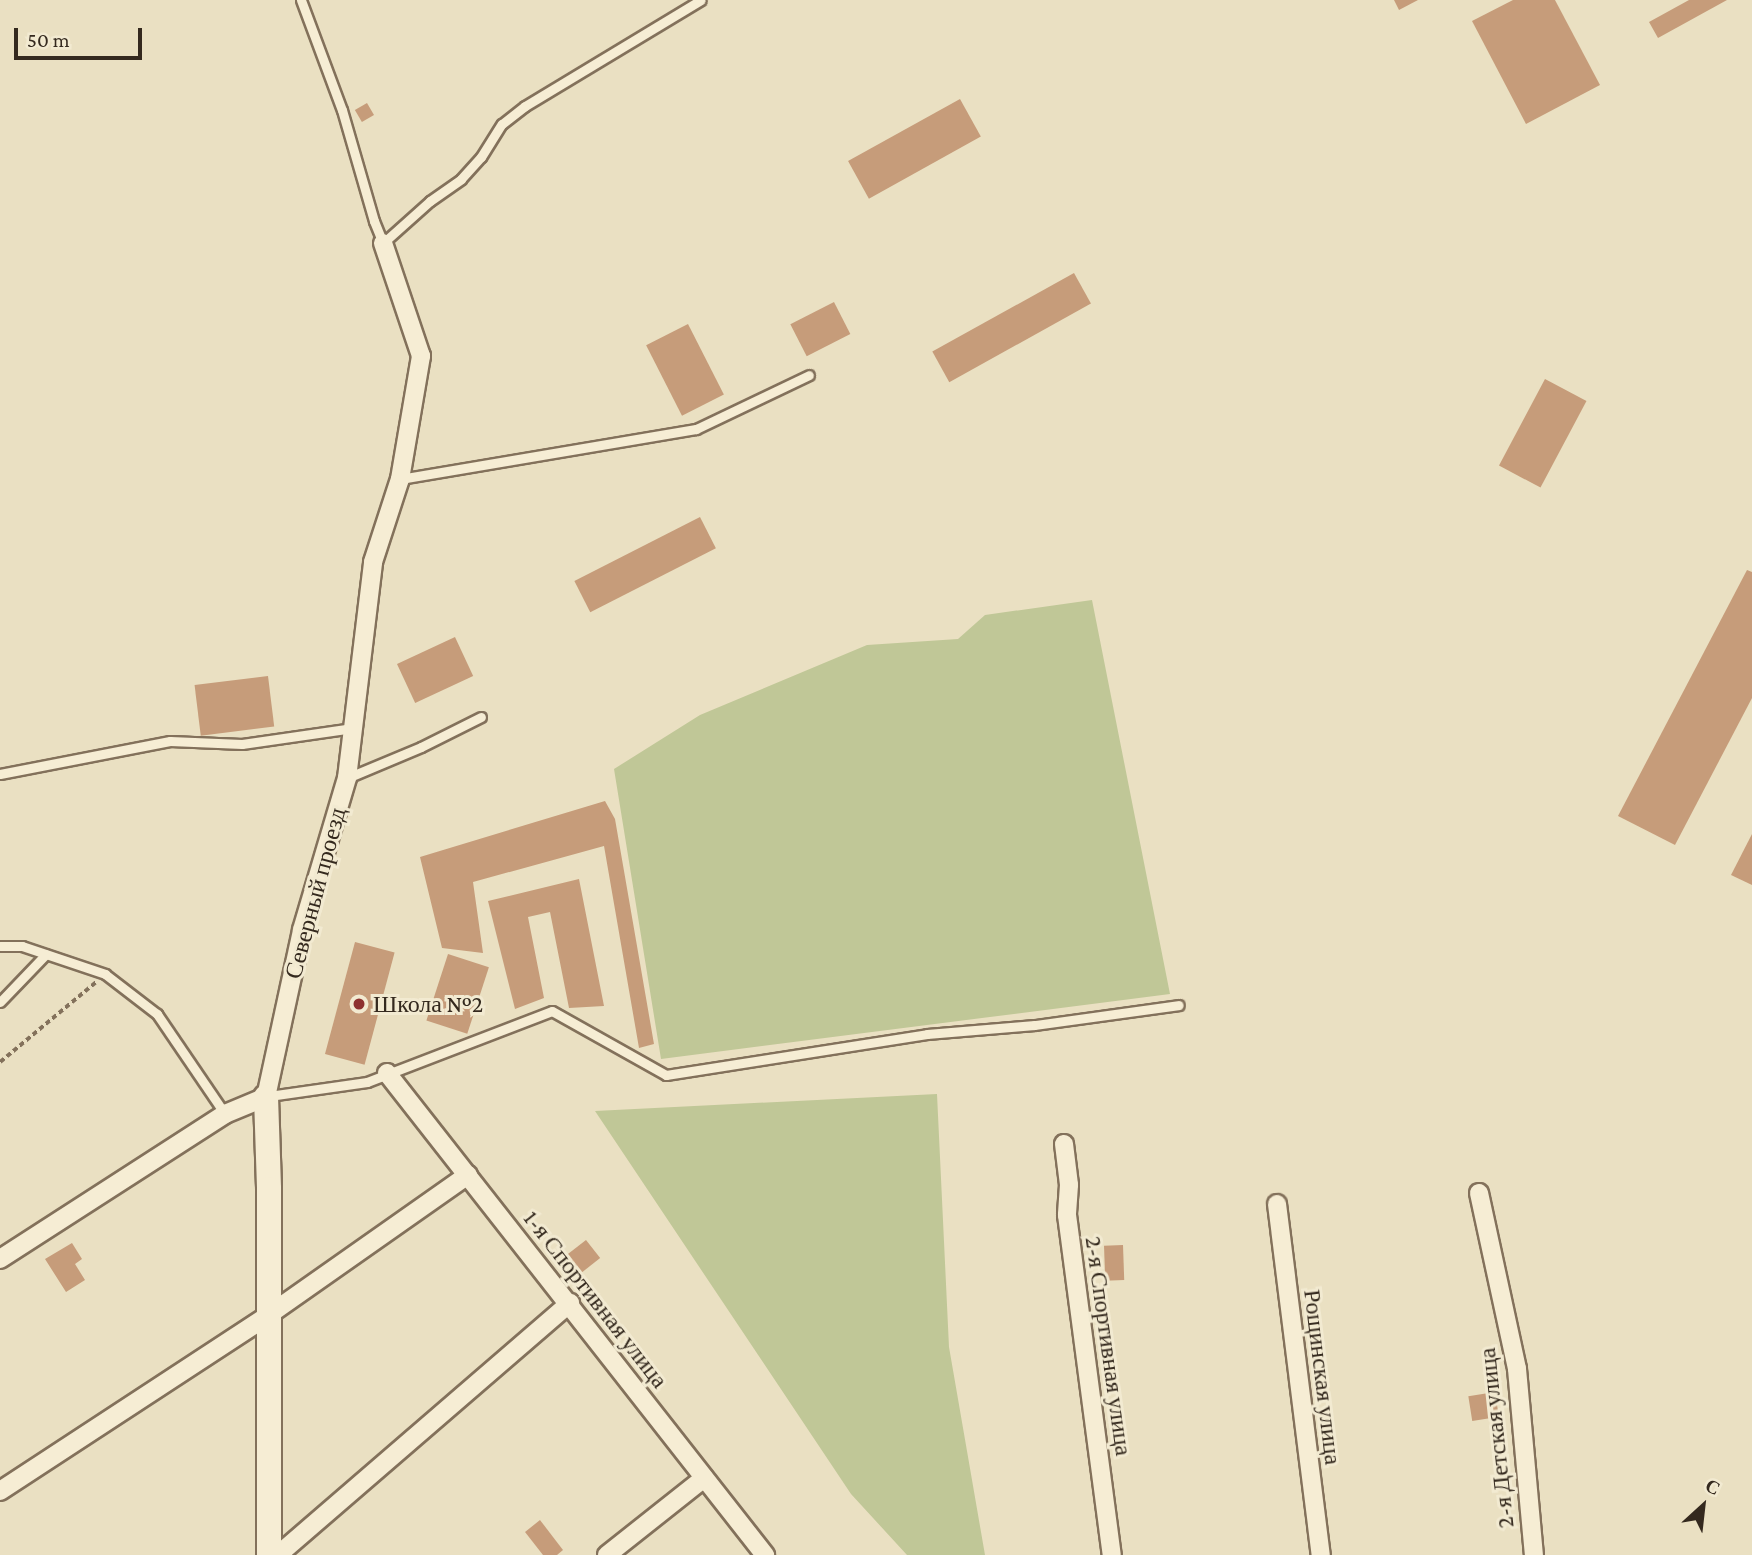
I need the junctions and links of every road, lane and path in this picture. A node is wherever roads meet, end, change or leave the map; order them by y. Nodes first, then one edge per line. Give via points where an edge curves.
1 (301, 0) edge
2 (701, 0) edge
3 (383, 243) junction
4 (809, 375) dead end
5 (400, 479) junction
6 (481, 718) dead end
7 (353, 728) junction
8 (0, 774) edge
9 (347, 778) junction
10 (0, 946) edge
11 (46, 954) junction
12 (105, 974) junction
13 (0, 1002) edge
14 (1179, 1005) dead end
15 (0, 1062) edge
16 (387, 1073) junction
17 (266, 1097) junction
18 (225, 1114) junction
19 (1064, 1144) dead end
20 (468, 1175) junction
21 (1479, 1193) dead end
22 (1277, 1204) dead end
23 (0, 1259) edge
24 (570, 1303) junction
25 (270, 1314) junction
26 (704, 1478) junction
27 (0, 1491) edge
28 (268, 1555) edge
29 (278, 1555) edge
30 (607, 1555) edge
31 (765, 1555) edge
32 (1112, 1555) edge
33 (1321, 1555) edge
34 (1534, 1555) edge

1 - 3 lane via 342,110
2 - 3 lane via 525,106 502,124 461,179
3 - 5 street, Северный проезд via 421,356
4 - 5 lane via 696,429
5 - 7 street, Северный проезд via 373,562
6 - 9 lane
7 - 8 lane via 242,744 170,741
7 - 9 street, Северный проезд
9 - 17 street, Северный проезд via 302,930
10 - 11 lane via 22,946
11 - 12 lane
11 - 13 lane
12 - 15 path
12 - 18 lane via 158,1014
14 - 16 lane via 927,1034 666,1075 552,1010
16 - 17 lane via 367,1082
16 - 20 street, 1-я Спортивная улица
17 - 18 street
17 - 25 street, Северный проезд
18 - 23 street
19 - 32 street, 2-я Спортивная улица via 1067,1215
20 - 24 street, 1-я Спортивная улица
20 - 25 street
21 - 34 street, 2-я Детская улица via 1517,1369
22 - 33 street, Рощинская улица
24 - 26 street, 1-я Спортивная улица
24 - 29 street
25 - 27 street
25 - 28 street, Северный проезд
26 - 30 street
26 - 31 street, 1-я Спортивная улица

